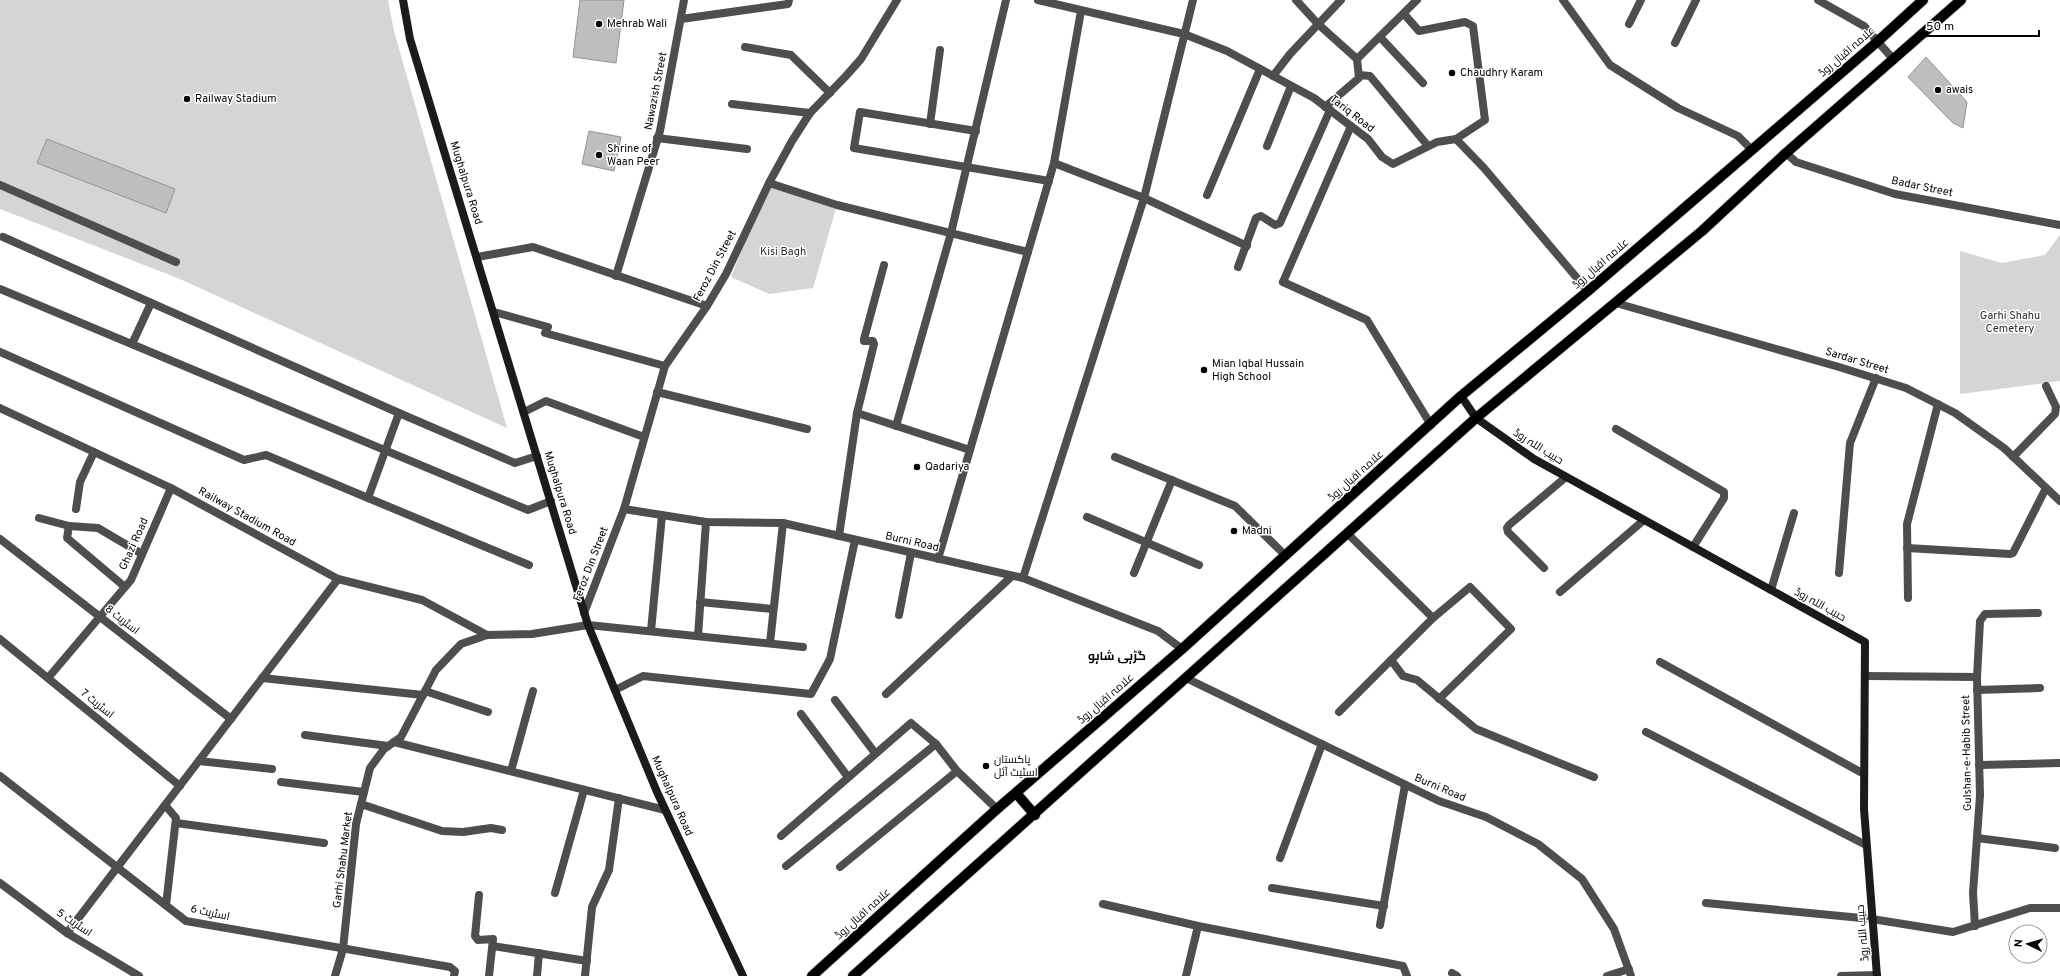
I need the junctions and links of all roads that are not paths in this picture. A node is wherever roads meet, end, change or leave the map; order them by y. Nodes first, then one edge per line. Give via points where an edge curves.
1 (402, 0) edge
2 (684, 0) edge
3 (789, 0) edge
4 (897, 0) edge
5 (1006, 0) edge
6 (1038, 0) edge
7 (1193, 0) edge
8 (1296, 0) edge
9 (1341, 0) edge
10 (1417, 0) edge
11 (1563, 0) edge
12 (1640, 0) edge
13 (1696, 0) edge
14 (1818, 0) edge
15 (1923, 0) edge
16 (1961, 0) edge
17 (1081, 10) junction
18 (1404, 14) junction
19 (681, 19) junction
20 (1318, 24) junction
21 (1629, 24) dead end
22 (1184, 34) junction
23 (1380, 37) junction
24 (1877, 42) junction
25 (1675, 44) dead end
26 (745, 47) dead end
27 (940, 50) dead end
28 (1357, 59) junction
29 (1894, 60) junction
30 (1260, 69) junction
31 (1359, 75) junction
32 (1273, 76) junction
33 (1423, 83) dead end
34 (1291, 86) junction
35 (830, 93) junction
36 (732, 104) dead end
37 (1327, 108) junction
38 (810, 113) junction
39 (930, 124) junction
40 (1351, 126) junction
41 (976, 131) junction
42 (657, 138) junction
43 (1456, 139) junction
44 (1267, 146) dead end
45 (1428, 146) junction
46 (747, 149) dead end
47 (1752, 150) junction
48 (1786, 153) junction
49 (1054, 163) junction
50 (967, 168) junction
51 (1049, 181) junction
52 (769, 183) junction
53 (0, 186) edge
54 (1207, 195) dead end
55 (1144, 198) junction
56 (2060, 225) edge
57 (951, 233) junction
58 (3, 237) dead end
59 (1246, 246) junction
60 (1028, 252) junction
61 (477, 257) junction
62 (176, 262) dead end
63 (884, 265) dead end
64 (1238, 267) dead end
65 (616, 276) junction
66 (0, 289) edge
67 (1588, 291) junction
68 (151, 303) junction
69 (1616, 303) junction
70 (707, 306) junction
71 (494, 312) junction
72 (132, 344) junction
73 (0, 352) edge
74 (665, 366) junction
75 (1876, 378) junction
76 (2046, 386) dead end
77 (656, 392) junction
78 (1461, 396) junction
79 (1938, 404) junction
80 (0, 408) edge
81 (524, 412) junction
82 (399, 413) junction
83 (857, 413) junction
84 (1476, 418) junction
85 (1431, 425) junction
86 (896, 426) junction
87 (807, 429) dead end
88 (1616, 429) dead end
89 (644, 437) junction
90 (970, 450) junction
91 (386, 451) junction
92 (94, 452) junction
93 (537, 456) junction
94 (1115, 457) dead end
95 (2013, 457) junction
96 (1566, 477) junction
97 (1172, 480) junction
98 (171, 488) junction
99 (2046, 488) junction
100 (368, 498) junction
101 (551, 501) junction
102 (2060, 501) edge
103 (76, 509) dead end
104 (624, 509) junction
105 (1794, 513) dead end
106 (662, 515) junction
107 (1087, 517) dead end
108 (39, 518) dead end
109 (1644, 520) junction
110 (706, 522) junction
111 (783, 523) junction
112 (69, 526) junction
113 (1348, 534) junction
114 (839, 536) junction
115 (0, 539) edge
116 (855, 540) junction
117 (1147, 542) junction
118 (1693, 547) junction
119 (1907, 548) junction
120 (911, 552) junction
121 (142, 554) junction
122 (1286, 556) junction
123 (938, 559) junction
124 (529, 565) dead end
125 (1199, 565) dead end
126 (1544, 568) dead end
127 (1134, 573) dead end
128 (1839, 573) dead end
129 (1012, 576) junction
130 (1022, 578) junction
131 (338, 579) junction
132 (124, 587) junction
133 (1771, 590) junction
134 (1560, 592) dead end
135 (1908, 598) dead end
136 (700, 602) junction
137 (773, 610) junction
138 (584, 613) junction
139 (2038, 613) dead end
140 (899, 615) dead end
141 (99, 616) junction
142 (1433, 618) junction
143 (588, 625) junction
144 (652, 632) junction
145 (488, 635) junction
146 (698, 636) junction
147 (0, 639) edge
148 (770, 643) junction
149 (803, 647) dead end
150 (1182, 649) junction
151 (1391, 660) junction
152 (1660, 662) dead end
153 (1865, 676) junction
154 (1977, 677) junction
155 (48, 678) junction
156 (262, 678) junction
157 (1186, 678) junction
158 (2040, 688) dead end
159 (615, 690) junction
160 (1977, 690) junction
161 (533, 691) dead end
162 (424, 693) junction
163 (886, 694) dead end
164 (1439, 699) junction
165 (835, 700) dead end
166 (488, 712) dead end
167 (1339, 712) dead end
168 (801, 714) dead end
169 (231, 719) junction
170 (1646, 732) dead end
171 (305, 735) dead end
172 (391, 744) junction
173 (936, 744) junction
174 (1322, 744) junction
175 (875, 753) junction
176 (199, 761) junction
177 (2060, 763) edge
178 (1979, 765) junction
179 (272, 769) dead end
180 (511, 771) junction
181 (957, 771) junction
182 (1864, 774) junction
183 (0, 776) edge
184 (848, 777) junction
185 (1594, 777) dead end
186 (281, 782) dead end
187 (1405, 785) junction
188 (180, 786) junction
189 (584, 790) junction
190 (364, 792) junction
191 (1016, 793) junction
192 (619, 798) junction
193 (361, 804) junction
194 (165, 805) junction
195 (997, 809) junction
196 (665, 810) junction
197 (1035, 815) junction
198 (176, 823) junction
199 (502, 830) dead end
200 (781, 836) dead end
201 (1977, 838) junction
202 (324, 843) dead end
203 (1866, 845) junction
204 (2055, 848) dead end
205 (1280, 858) dead end
206 (786, 866) dead end
207 (118, 867) junction
208 (840, 867) dead end
209 (0, 883) edge
210 (1272, 888) dead end
211 (555, 893) dead end
212 (479, 895) dead end
213 (1706, 903) dead end
214 (1103, 904) dead end
215 (166, 905) junction
216 (1384, 906) junction
217 (2060, 908) edge
218 (1872, 919) junction
219 (1380, 925) dead end
220 (1198, 926) junction
221 (1975, 926) junction
222 (68, 933) junction
223 (492, 946) junction
224 (343, 949) junction
225 (539, 954) junction
226 (587, 961) junction
227 (1630, 972) edge
228 (1877, 975) edge
229 (139, 976) edge
230 (335, 976) edge
231 (454, 976) edge
232 (489, 976) edge
233 (537, 976) edge
234 (585, 976) edge
235 (743, 976) edge
236 (812, 976) edge
237 (853, 976) edge
238 (1186, 976) edge
239 (1407, 976) edge
240 (1607, 976) edge
241 (1841, 976) edge

1 - 61 main road, Mughalpura Road via 410,39
2 - 19 street, Nawazish Street
3 - 19 street via 788,4
4 - 35 street, Feroz Din Street via 860,59
5 - 41 street
6 - 17 street, Tariq Road
7 - 22 street
8 - 20 street
9 - 20 street
10 - 18 street
11 - 47 street via 1610,65 1678,108 1738,136
12 - 21 street
13 - 25 street
14 - 24 street via 1864,26
15 - 24 main road, علامہ اقبال روڈ
16 - 29 main road
17 - 22 street, Tariq Road
17 - 49 street
18 - 23 street
18 - 43 street via 1419,31 1465,22 1473,26 1485,120
19 - 42 street, Nawazish Street
20 - 28 street
20 - 32 street
22 - 30 street, Tariq Road via 1227,51
22 - 55 street
23 - 28 street
23 - 33 street
24 - 29 street
24 - 47 main road, علامہ اقبال روڈ
26 - 35 street via 791,55
27 - 39 street
28 - 31 street
29 - 48 main road
30 - 32 street, Tariq Road
30 - 54 street
31 - 37 street via 1359,78
31 - 45 street via 1370,76
32 - 34 street, Tariq Road
34 - 37 street, Tariq Road
34 - 44 street
35 - 38 street, Feroz Din Street
36 - 38 street
37 - 40 street, Tariq Road
37 - 59 street via 1280,223 1275,225 1258,217
38 - 52 street, Feroz Din Street
39 - 41 street
39 - 50 street via 860,112 854,148
40 - 45 street, Tariq Road via 1368,139 1382,157 1393,164
40 - 85 street via 1283,282 1367,320
41 - 50 street
42 - 46 street
42 - 65 street, Nawazish Street
43 - 45 street, Tariq Road
43 - 67 street via 1484,168
47 - 67 main road, علامہ اقبال روڈ
48 - 56 street, Badar Street via 1796,162 1895,194
48 - 69 main road via 1702,231
49 - 51 street
49 - 55 street
50 - 51 street
50 - 57 street
51 - 60 street
52 - 57 street via 837,205
52 - 70 street, Feroz Din Street via 726,274
53 - 62 street
55 - 59 street
55 - 130 street
57 - 60 street
57 - 86 street
58 - 68 street
59 - 64 street
60 - 90 street
61 - 65 street via 533,247
61 - 71 main road, Mughalpura Road
63 - 83 street via 864,339 873,341 874,344
65 - 70 street
66 - 72 street
67 - 78 main road, علامہ اقبال روڈ
68 - 72 street
68 - 82 street
69 - 75 street, Sardar Street
69 - 84 main road
70 - 74 street, Feroz Din Street
71 - 74 street via 548,327 545,333
71 - 81 main road, Mughalpura Road
72 - 91 street
73 - 100 street via 244,460 266,455
74 - 77 street, Feroz Din Street
75 - 79 street, Sardar Street via 1906,388
75 - 128 street via 1850,443
76 - 95 street via 2056,407 2056,414
77 - 87 street
77 - 89 street, Feroz Din Street
78 - 84 main road
78 - 85 main road, علامہ اقبال روڈ
79 - 95 street, Sardar Street via 1955,413
79 - 119 street via 1907,524
80 - 92 street, Railway Stadium Road
81 - 89 street via 546,401
81 - 93 main road, Mughalpura Road
82 - 91 street
82 - 93 street via 515,463
83 - 86 street
83 - 114 street
84 - 96 main road, حبیب اللہ روڈ via 1534,459
84 - 113 main road
85 - 122 main road, علامہ اقبال روڈ
86 - 90 street
88 - 118 street via 1724,492 1724,498
89 - 104 street, Feroz Din Street
90 - 123 street
91 - 100 street
91 - 101 street via 528,510
92 - 98 street, Railway Stadium Road
92 - 103 street via 80,482
93 - 101 main road, Mughalpura Road
94 - 97 street
95 - 99 street, Sardar Street
96 - 109 main road, حبیب اللہ روڈ
96 - 126 street via 1507,528
97 - 117 street
97 - 122 street via 1235,506
98 - 121 street, Ghazi Road
98 - 131 street, Railway Stadium Road
99 - 102 street, Sardar Street
99 - 119 street via 2013,553
100 - 124 street
101 - 138 main road, Mughalpura Road
104 - 106 street, Burni Road
104 - 138 street, Feroz Din Street
105 - 133 street
106 - 110 street, Burni Road
106 - 144 street
107 - 117 street
108 - 112 street
109 - 118 main road, حبیب اللہ روڈ
109 - 134 street
110 - 111 street, Burni Road
110 - 136 street
111 - 114 street, Burni Road
111 - 137 street
112 - 121 street via 98,528
112 - 132 street via 67,538
113 - 142 street
113 - 157 main road
114 - 116 street, Burni Road
115 - 141 street, اسٹریٹ 8
116 - 120 street, Burni Road
116 - 159 street via 830,659 811,694 643,676
117 - 125 street
117 - 127 street
118 - 133 main road, حبیب اللہ روڈ
119 - 135 street
120 - 123 street, Burni Road
120 - 140 street
121 - 132 street, Ghazi Road via 131,580
122 - 150 main road, علامہ اقبال روڈ
123 - 129 street, Burni Road
129 - 130 street, Burni Road
129 - 163 street
130 - 150 street, Burni Road via 1158,631
131 - 145 street, Railway Stadium Road via 422,600
131 - 156 street
132 - 141 street, Ghazi Road
133 - 153 main road, حبیب اللہ روڈ via 1865,642
136 - 137 street
136 - 146 street
137 - 148 street
138 - 143 main road, Mughalpura Road
139 - 154 street, Gulshan-e-Habib Street via 1982,616
141 - 155 street, Ghazi Road
141 - 169 street, اسٹریٹ 8
142 - 151 street
142 - 164 street via 1470,587 1511,629
143 - 144 street, Garhi Shahu Market
143 - 145 street, Garhi Shahu Market via 532,634
143 - 159 main road, Mughalpura Road
144 - 146 street, Garhi Shahu Market
145 - 162 street, Garhi Shahu Market via 461,644 436,670
146 - 148 street, Garhi Shahu Market
147 - 155 street, اسٹریٹ 7
148 - 149 street, Garhi Shahu Market
150 - 191 main road, علامہ اقبال روڈ
151 - 164 street via 1403,676 1417,680
151 - 167 street
152 - 182 street
153 - 154 street
153 - 182 main road, حبیب اللہ روڈ
154 - 160 street, Gulshan-e-Habib Street
155 - 188 street, اسٹریٹ 7
156 - 162 street
156 - 169 street
157 - 174 street, Burni Road
157 - 197 main road
158 - 160 street
159 - 196 main road, Mughalpura Road
160 - 178 street, Gulshan-e-Habib Street
161 - 180 street
162 - 166 street
162 - 172 street, Garhi Shahu Market via 402,737
164 - 185 street via 1476,729
165 - 175 street
168 - 184 street
169 - 176 street
170 - 203 street
171 - 172 street
172 - 180 street
172 - 190 street, Garhi Shahu Market via 370,768
173 - 175 street via 911,723
173 - 181 street
173 - 206 street
174 - 187 street, Burni Road
174 - 205 street
175 - 184 street
176 - 179 street
176 - 188 street
177 - 178 street
178 - 201 street, Gulshan-e-Habib Street
180 - 189 street
181 - 195 street
181 - 208 street
182 - 203 main road, حبیب اللہ روڈ
183 - 207 street, اسٹریٹ 6
184 - 200 street
186 - 190 street
187 - 216 street
187 - 227 street, Burni Road via 1439,801 1486,817 1538,844 1582,879 1614,929
188 - 194 street
189 - 192 street
189 - 211 street
190 - 193 street, Garhi Shahu Market
191 - 195 main road, علامہ اقبال روڈ
191 - 197 main road
192 - 196 street
192 - 226 street via 609,870 592,907
193 - 199 street via 442,831 463,832 491,828
193 - 224 street, Garhi Shahu Market via 356,824
194 - 198 street via 176,818
194 - 207 street
195 - 236 main road, علامہ اقبال روڈ
196 - 235 main road, Mughalpura Road
197 - 237 main road
198 - 202 street
198 - 215 street
201 - 204 street
201 - 221 street, Gulshan-e-Habib Street via 1973,893
203 - 218 main road, حبیب اللہ روڈ
207 - 215 street, اسٹریٹ 6
207 - 222 street
209 - 222 street, اسٹریٹ 5
210 - 216 street
212 - 223 street via 475,936 478,940 493,939
213 - 218 street
214 - 220 street
215 - 224 street, اسٹریٹ 6 via 186,920
216 - 219 street
217 - 221 street via 2030,908
218 - 221 street via 1943,932
218 - 228 main road, حبیب اللہ روڈ
220 - 238 street
220 - 239 street via 1403,966
222 - 229 street, اسٹریٹ 5
223 - 225 street
223 - 232 street
224 - 230 street, Garhi Shahu Market
224 - 231 street, اسٹریٹ 6 via 450,968 455,971
225 - 226 street
225 - 233 street
226 - 234 street
227 - 240 street
228 - 241 street

